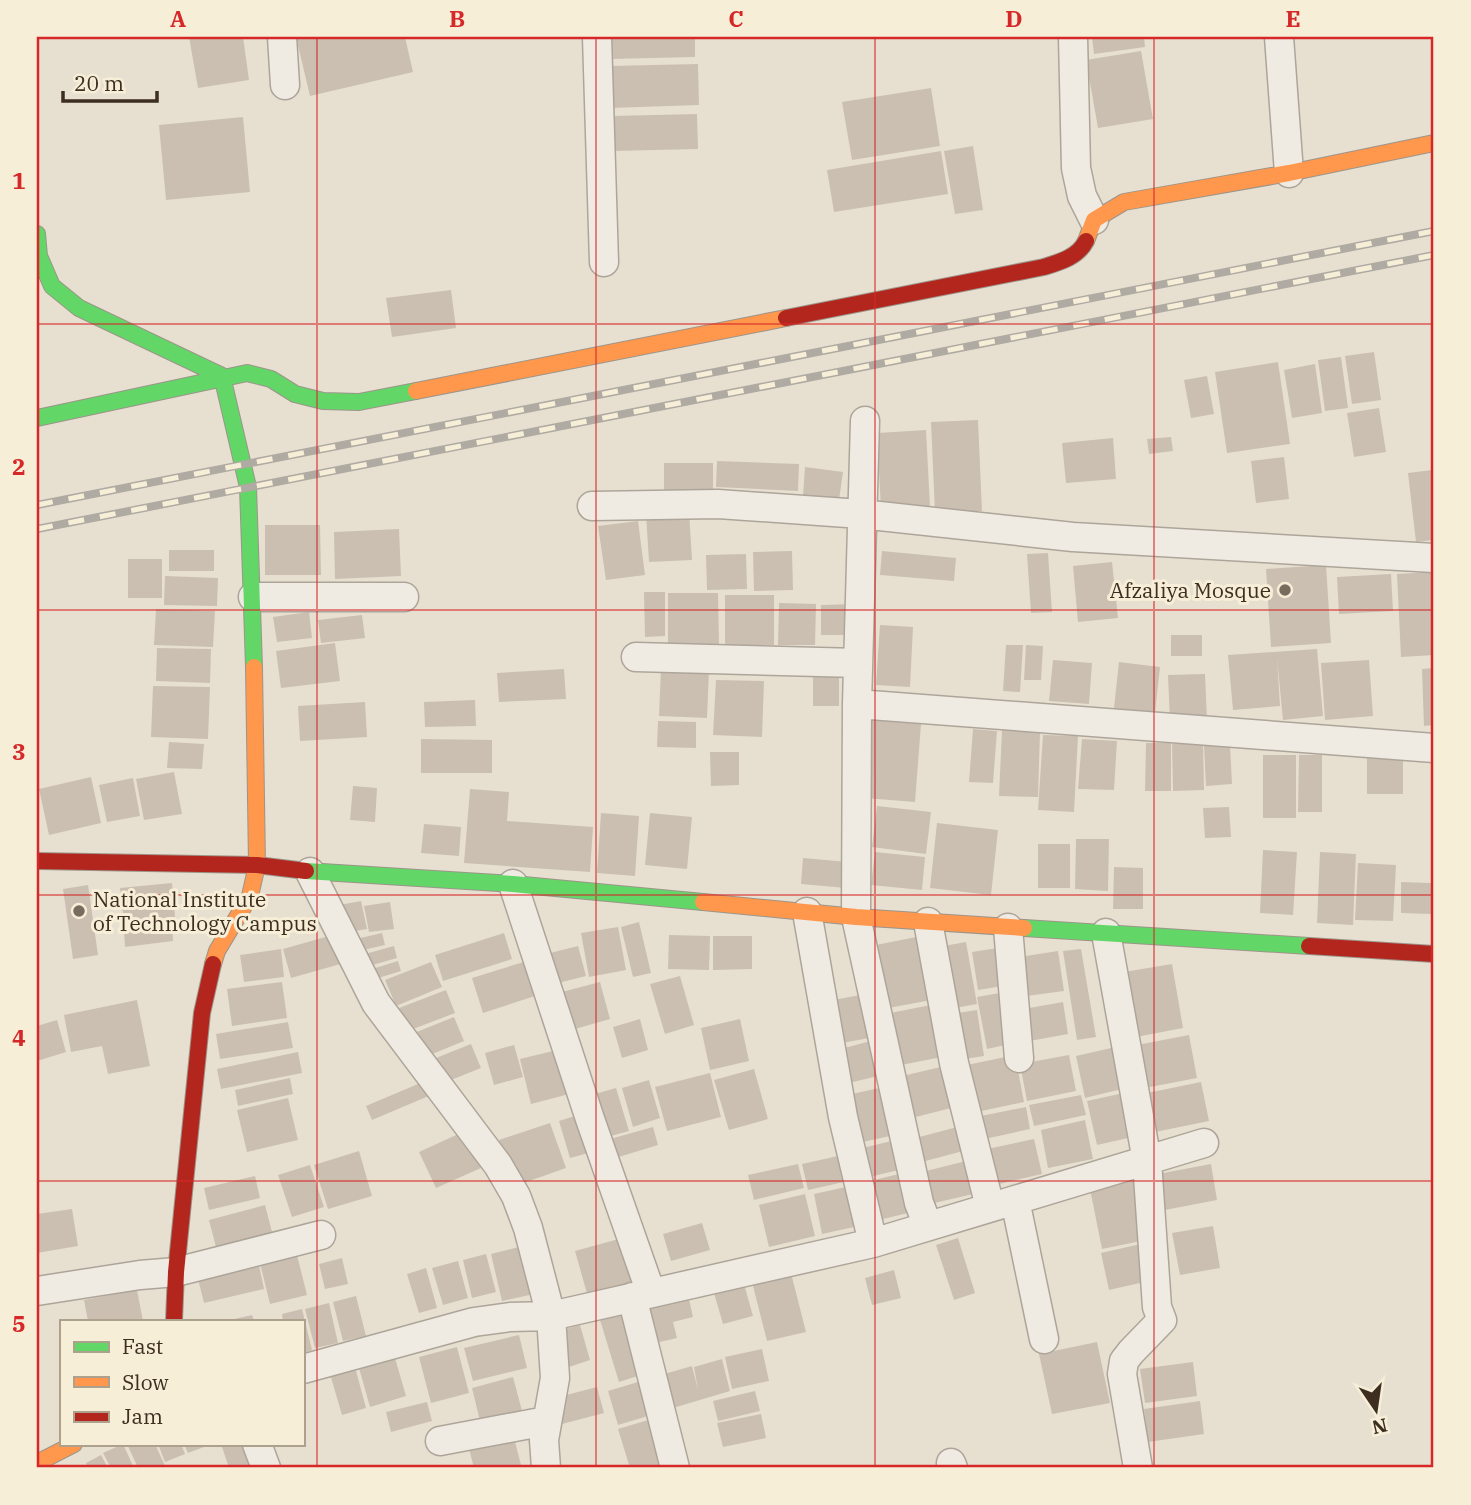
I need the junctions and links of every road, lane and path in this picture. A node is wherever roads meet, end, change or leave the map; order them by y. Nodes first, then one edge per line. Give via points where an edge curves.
1 (282, 37) edge
2 (597, 37) edge
3 (1073, 37) edge
4 (1279, 37) edge
5 (285, 85) dead end
6 (1434, 142) edge
7 (1289, 173) junction
8 (1094, 220) junction
9 (37, 234) edge
10 (604, 262) dead end
11 (222, 376) junction
12 (37, 418) edge
13 (865, 421) dead end
14 (592, 506) dead end
15 (862, 514) junction
16 (1434, 558) edge
17 (253, 597) junction
18 (404, 597) dead end
19 (636, 657) dead end
20 (858, 663) junction
21 (857, 704) junction
22 (1434, 748) edge
23 (37, 862) edge
24 (257, 865) junction
25 (310, 872) junction
26 (513, 884) junction
27 (807, 912) junction
28 (856, 917) junction
29 (928, 922) junction
30 (1008, 928) junction
31 (1106, 933) junction
32 (1434, 954) edge
33 (1020, 1058) dead end
34 (1204, 1143) dead end
35 (1147, 1161) junction
36 (1003, 1204) junction
37 (928, 1226) junction
38 (321, 1235) dead end
39 (873, 1243) junction
40 (176, 1272) junction
41 (37, 1291) edge
42 (642, 1295) junction
43 (551, 1316) junction
44 (174, 1320) edge
45 (1044, 1339) dead end
46 (304, 1368) edge
47 (546, 1421) junction
48 (440, 1441) dead end
49 (70, 1446) edge
50 (258, 1446) edge
51 (37, 1463) edge
52 (265, 1468) edge
53 (546, 1468) edge
54 (674, 1468) edge
55 (1138, 1468) edge

1 - 5 street
2 - 10 street
3 - 8 street via 1076,169
4 - 7 street
6 - 7 street
7 - 8 street via 1124,202
8 - 11 street via 1084,246 1066,260 1044,267 359,402 295,394 271,379 247,373
9 - 11 street via 39,256 52,286 79,308
11 - 12 street
11 - 17 street via 248,487
13 - 15 street
14 - 15 street via 718,504
15 - 16 street via 1073,537
15 - 20 street
17 - 18 street
17 - 24 street
19 - 20 street
20 - 21 street
21 - 22 street
21 - 28 street
23 - 24 street
24 - 25 street
24 - 40 street via 250,896 217,951 209,975
25 - 26 street
25 - 43 street via 376,1003 498,1165 516,1196
26 - 27 street
26 - 42 street
27 - 28 street
27 - 39 street via 843,1117
28 - 29 street
28 - 37 street via 919,1203
29 - 30 street
29 - 36 street via 954,1063
30 - 31 street
30 - 33 street
31 - 32 street
31 - 35 street
34 - 35 street
35 - 36 street
35 - 55 street via 1157,1307 1162,1320 1124,1361 1122,1374
36 - 37 street
36 - 45 street
37 - 39 street
38 - 40 street
39 - 42 street
40 - 41 street
40 - 44 street
42 - 43 street
42 - 54 street
43 - 46 street via 474,1322
43 - 47 street via 555,1378
47 - 48 street
47 - 53 street
49 - 51 street
50 - 52 street

